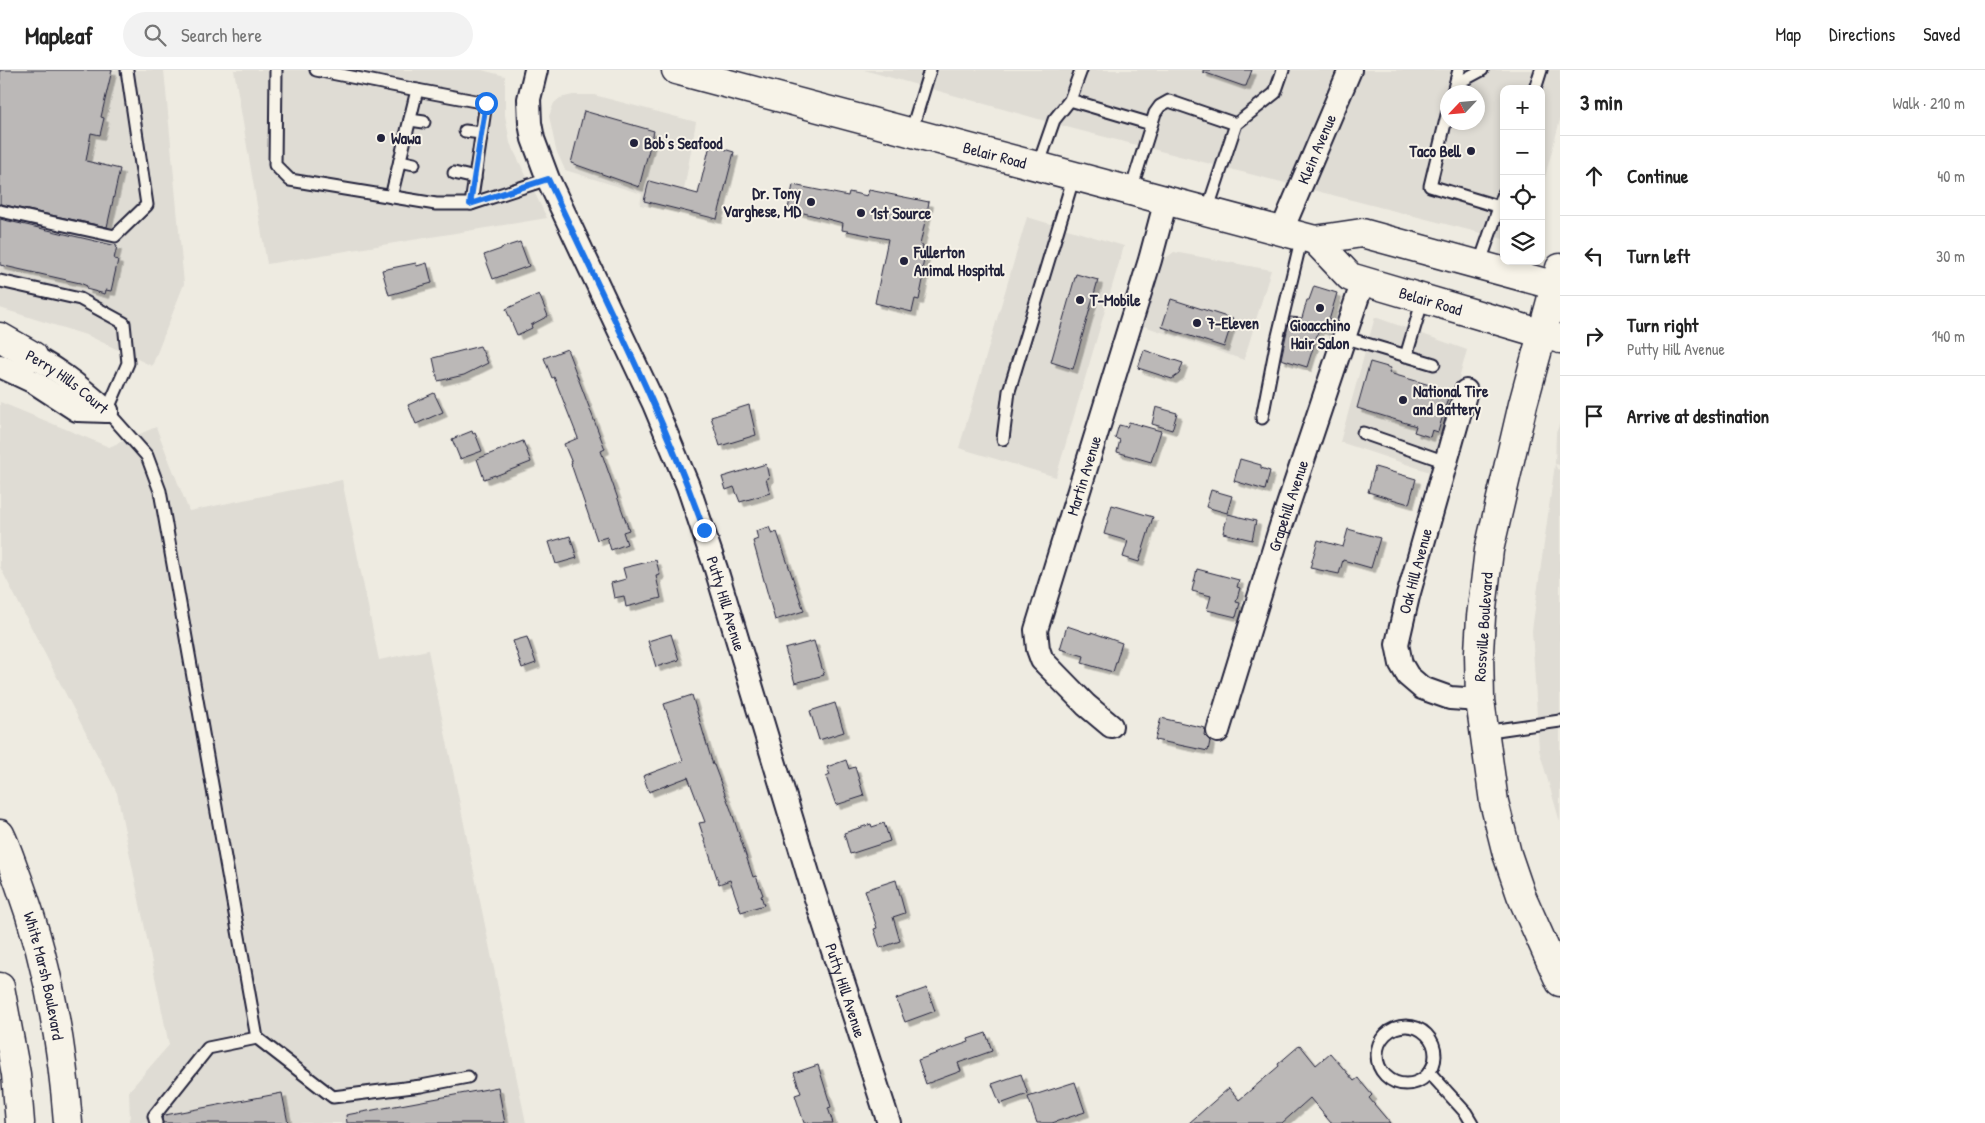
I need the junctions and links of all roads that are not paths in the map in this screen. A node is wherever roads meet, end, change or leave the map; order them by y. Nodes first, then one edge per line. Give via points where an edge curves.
1 (127, 70) edge
2 (276, 70) edge
3 (316, 70) edge
4 (536, 70) edge
5 (676, 70) edge
6 (930, 70) edge
7 (1081, 70) edge
8 (1283, 70) edge
9 (1350, 70) edge
10 (1459, 70) edge
11 (1482, 70) edge
12 (1541, 70) edge
13 (1455, 85) edge
14 (1459, 85) edge
15 (1536, 85) edge
16 (418, 90) junction
17 (1070, 100) junction
18 (410, 120) junction
19 (424, 122) dead end
20 (1151, 124) junction
21 (1236, 124) junction
22 (1443, 130) edge
23 (465, 131) dead end
24 (911, 132) junction
25 (482, 133) junction
26 (400, 161) junction
27 (414, 164) dead end
28 (1038, 166) junction
29 (454, 173) dead end
30 (1074, 176) junction
31 (475, 178) junction
32 (548, 179) junction
33 (1131, 190) junction
34 (391, 197) junction
35 (1166, 200) junction
36 (470, 204) junction
37 (1500, 207) joint
38 (0, 211) edge
39 (1207, 211) junction
40 (1300, 235) junction
41 (1479, 266) junction
42 (1363, 280) junction
43 (1559, 280) edge
44 (0, 281) edge
45 (1423, 299) junction
46 (0, 337) edge
47 (1343, 337) junction
48 (1551, 337) edge
49 (0, 342) edge
50 (32, 356) junction
51 (1406, 356) junction
52 (1434, 364) dead end
53 (0, 366) edge
54 (1466, 391) dead end
55 (107, 410) junction
56 (1262, 418) dead end
57 (1364, 433) dead end
58 (1003, 440) dead end
59 (1446, 462) junction
60 (1480, 700) junction
61 (1560, 720) edge
62 (1111, 726) dead end
63 (1218, 731) dead end
64 (1483, 732) junction
65 (0, 834) edge
66 (1560, 982) edge
67 (0, 987) edge
68 (256, 1038) junction
69 (1429, 1072) junction
70 (468, 1077) dead end
71 (20, 1123) edge
72 (68, 1123) edge
73 (156, 1123) edge
74 (889, 1123) edge
75 (1472, 1123) edge

1 - 38 lane via 147,205 115,236
2 - 34 lane via 275,165 290,180
3 - 16 lane
4 - 32 street, Putty Hill Avenue via 529,99 530,123
5 - 24 main road, Belair Road via 739,82
6 - 24 lane
7 - 17 lane
8 - 21 lane via 1275,93
9 - 40 street, Klein Avenue
10 - 13 lane
11 - 14 lane
12 - 15 lane
16 - 18 lane
16 - 25 lane via 486,103
17 - 20 lane
17 - 28 lane via 1054,120
18 - 19 lane
18 - 26 lane
20 - 21 lane via 1160,106 1170,101
20 - 33 lane
21 - 39 lane
22 - 37 lane via 1430,186
23 - 25 lane
24 - 28 main road, Belair Road
25 - 31 lane
26 - 27 lane
26 - 34 lane
28 - 30 main road, Belair Road
29 - 31 lane
30 - 33 main road, Belair Road
30 - 58 lane via 1009,391
31 - 36 lane
32 - 36 lane
32 - 74 street, Putty Hill Avenue via 654,404 688,486
33 - 35 main road, Belair Road
34 - 36 lane via 436,204
35 - 39 main road, Belair Road
35 - 62 street, Martin Avenue via 1036,630 1042,660
37 - 41 lane
39 - 40 main road, Belair Road
40 - 41 main road, Belair Road via 1362,233
40 - 42 main road, Belair Road via 1350,277
40 - 56 lane
41 - 43 main road, Belair Road
42 - 45 main road, Belair Road
42 - 47 street, Grapehill Avenue
43 - 48 main road, Rossville Boulevard
44 - 55 lane via 80,299 124,323 128,363
45 - 48 main road, Belair Road
45 - 51 lane
46 - 50 main road
47 - 51 lane
47 - 63 street, Grapehill Avenue
48 - 60 main road, Rossville Boulevard via 1523,404 1489,550 1481,618
49 - 50 street, Perry Hills Court
50 - 55 street, Perry Hills Court via 78,385
51 - 52 lane
53 - 55 street, Perry Hills Court via 34,382 77,410
54 - 59 street, Oak Hill Avenue
55 - 68 lane via 147,456 160,491
57 - 59 lane
59 - 60 street, Oak Hill Avenue via 1397,644 1400,664 1422,688 1450,698
60 - 64 main road, Rossville Boulevard
61 - 64 lane
64 - 66 main road, Rossville Boulevard via 1494,802 1507,854 1521,895
65 - 72 main road, White Marsh Boulevard via 30,916 48,982 58,1031
67 - 71 main road via 16,1074
68 - 70 lane via 333,1097
68 - 73 lane via 208,1048 154,1116
69 - 69 lane via 1435,1057 1429,1037 1416,1027 1402,1026 1386,1034 1378,1046 1377,1056 1380,1069 1390,1079 1408,1084 1418,1082
69 - 75 lane

